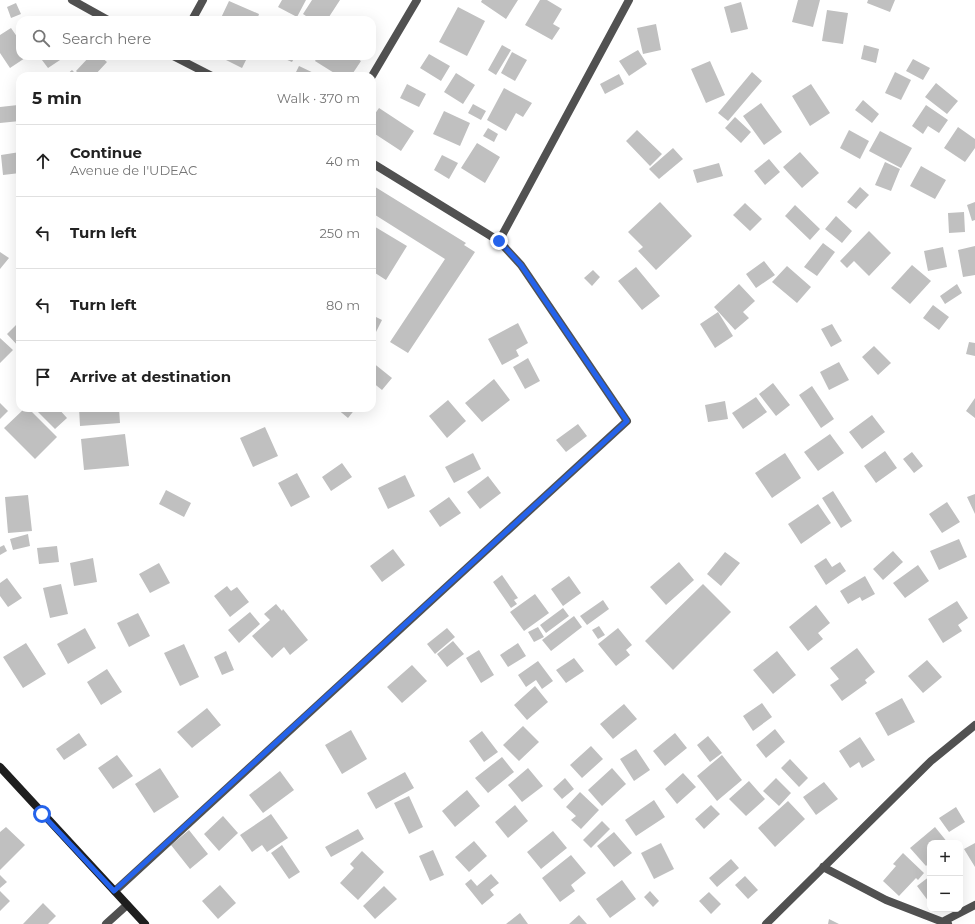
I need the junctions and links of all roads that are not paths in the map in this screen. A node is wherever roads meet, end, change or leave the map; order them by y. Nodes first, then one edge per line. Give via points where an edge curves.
1 (72, 0) edge
2 (203, 0) edge
3 (417, 0) edge
4 (629, 0) edge
5 (101, 16) edge
6 (194, 16) edge
7 (181, 60) edge
8 (204, 72) edge
9 (374, 72) edge
10 (376, 165) edge
11 (499, 241) junction
12 (975, 725) edge
13 (0, 767) edge
14 (822, 868) junction
15 (114, 891) junction
16 (128, 905) junction
17 (975, 905) edge
18 (945, 923) edge
19 (106, 924) edge
20 (145, 924) edge
21 (766, 924) edge

1 - 5 street
2 - 6 street
3 - 9 street
4 - 11 street
7 - 8 street
10 - 11 street
11 - 15 street via 521,265 627,421
12 - 14 street via 931,761
13 - 15 main road
14 - 18 street via 886,900
14 - 21 street
15 - 16 main road
16 - 19 street
16 - 20 main road
17 - 18 street

